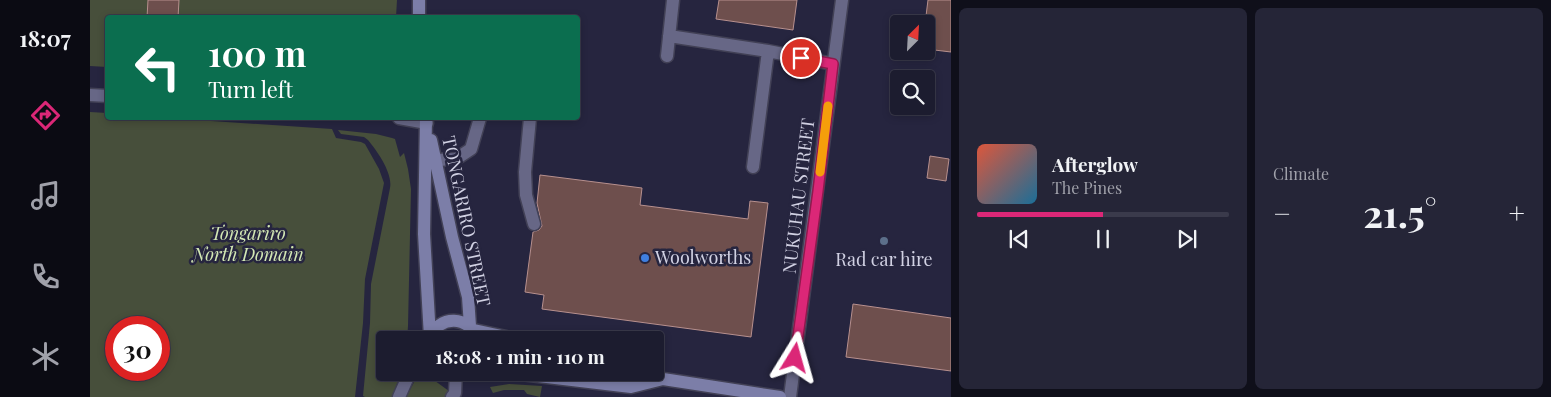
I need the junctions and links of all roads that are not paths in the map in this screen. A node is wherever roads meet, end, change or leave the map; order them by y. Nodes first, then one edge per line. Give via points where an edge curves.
1 (419, 0) edge
2 (674, 0) edge
3 (842, 0) edge
4 (419, 15) edge
5 (669, 36) junction
6 (768, 51) junction
7 (667, 56) dead end
8 (833, 64) junction
9 (90, 95) edge
10 (105, 96) edge
11 (426, 120) edge
12 (479, 120) edge
13 (530, 120) edge
14 (436, 160) junction
15 (753, 167) dead end
16 (534, 224) dead end
17 (429, 331) edge
18 (434, 331) edge
19 (473, 331) edge
20 (474, 331) edge
21 (664, 379) edge
22 (406, 381) edge
23 (456, 381) edge
24 (581, 381) edge
25 (655, 381) edge
26 (399, 397) edge
27 (452, 397) edge
28 (780, 397) edge
29 (790, 397) edge

1 - 4 main road
2 - 5 street
3 - 8 street, NUKUHAU STREET
5 - 6 street
5 - 7 street
6 - 8 street
6 - 15 street
8 - 29 street, NUKUHAU STREET
9 - 10 street
11 - 14 main road, TONGARIRO STREET
11 - 17 main road, TONGARIRO STREET via 424,234
12 - 14 street via 472,149 456,159
13 - 16 street via 525,172 526,195
14 - 20 main road, TONGARIRO STREET
18 - 19 main road via 442,323 452,320 462,322
21 - 28 main road
22 - 26 street
23 - 27 street
24 - 25 main road via 631,387

